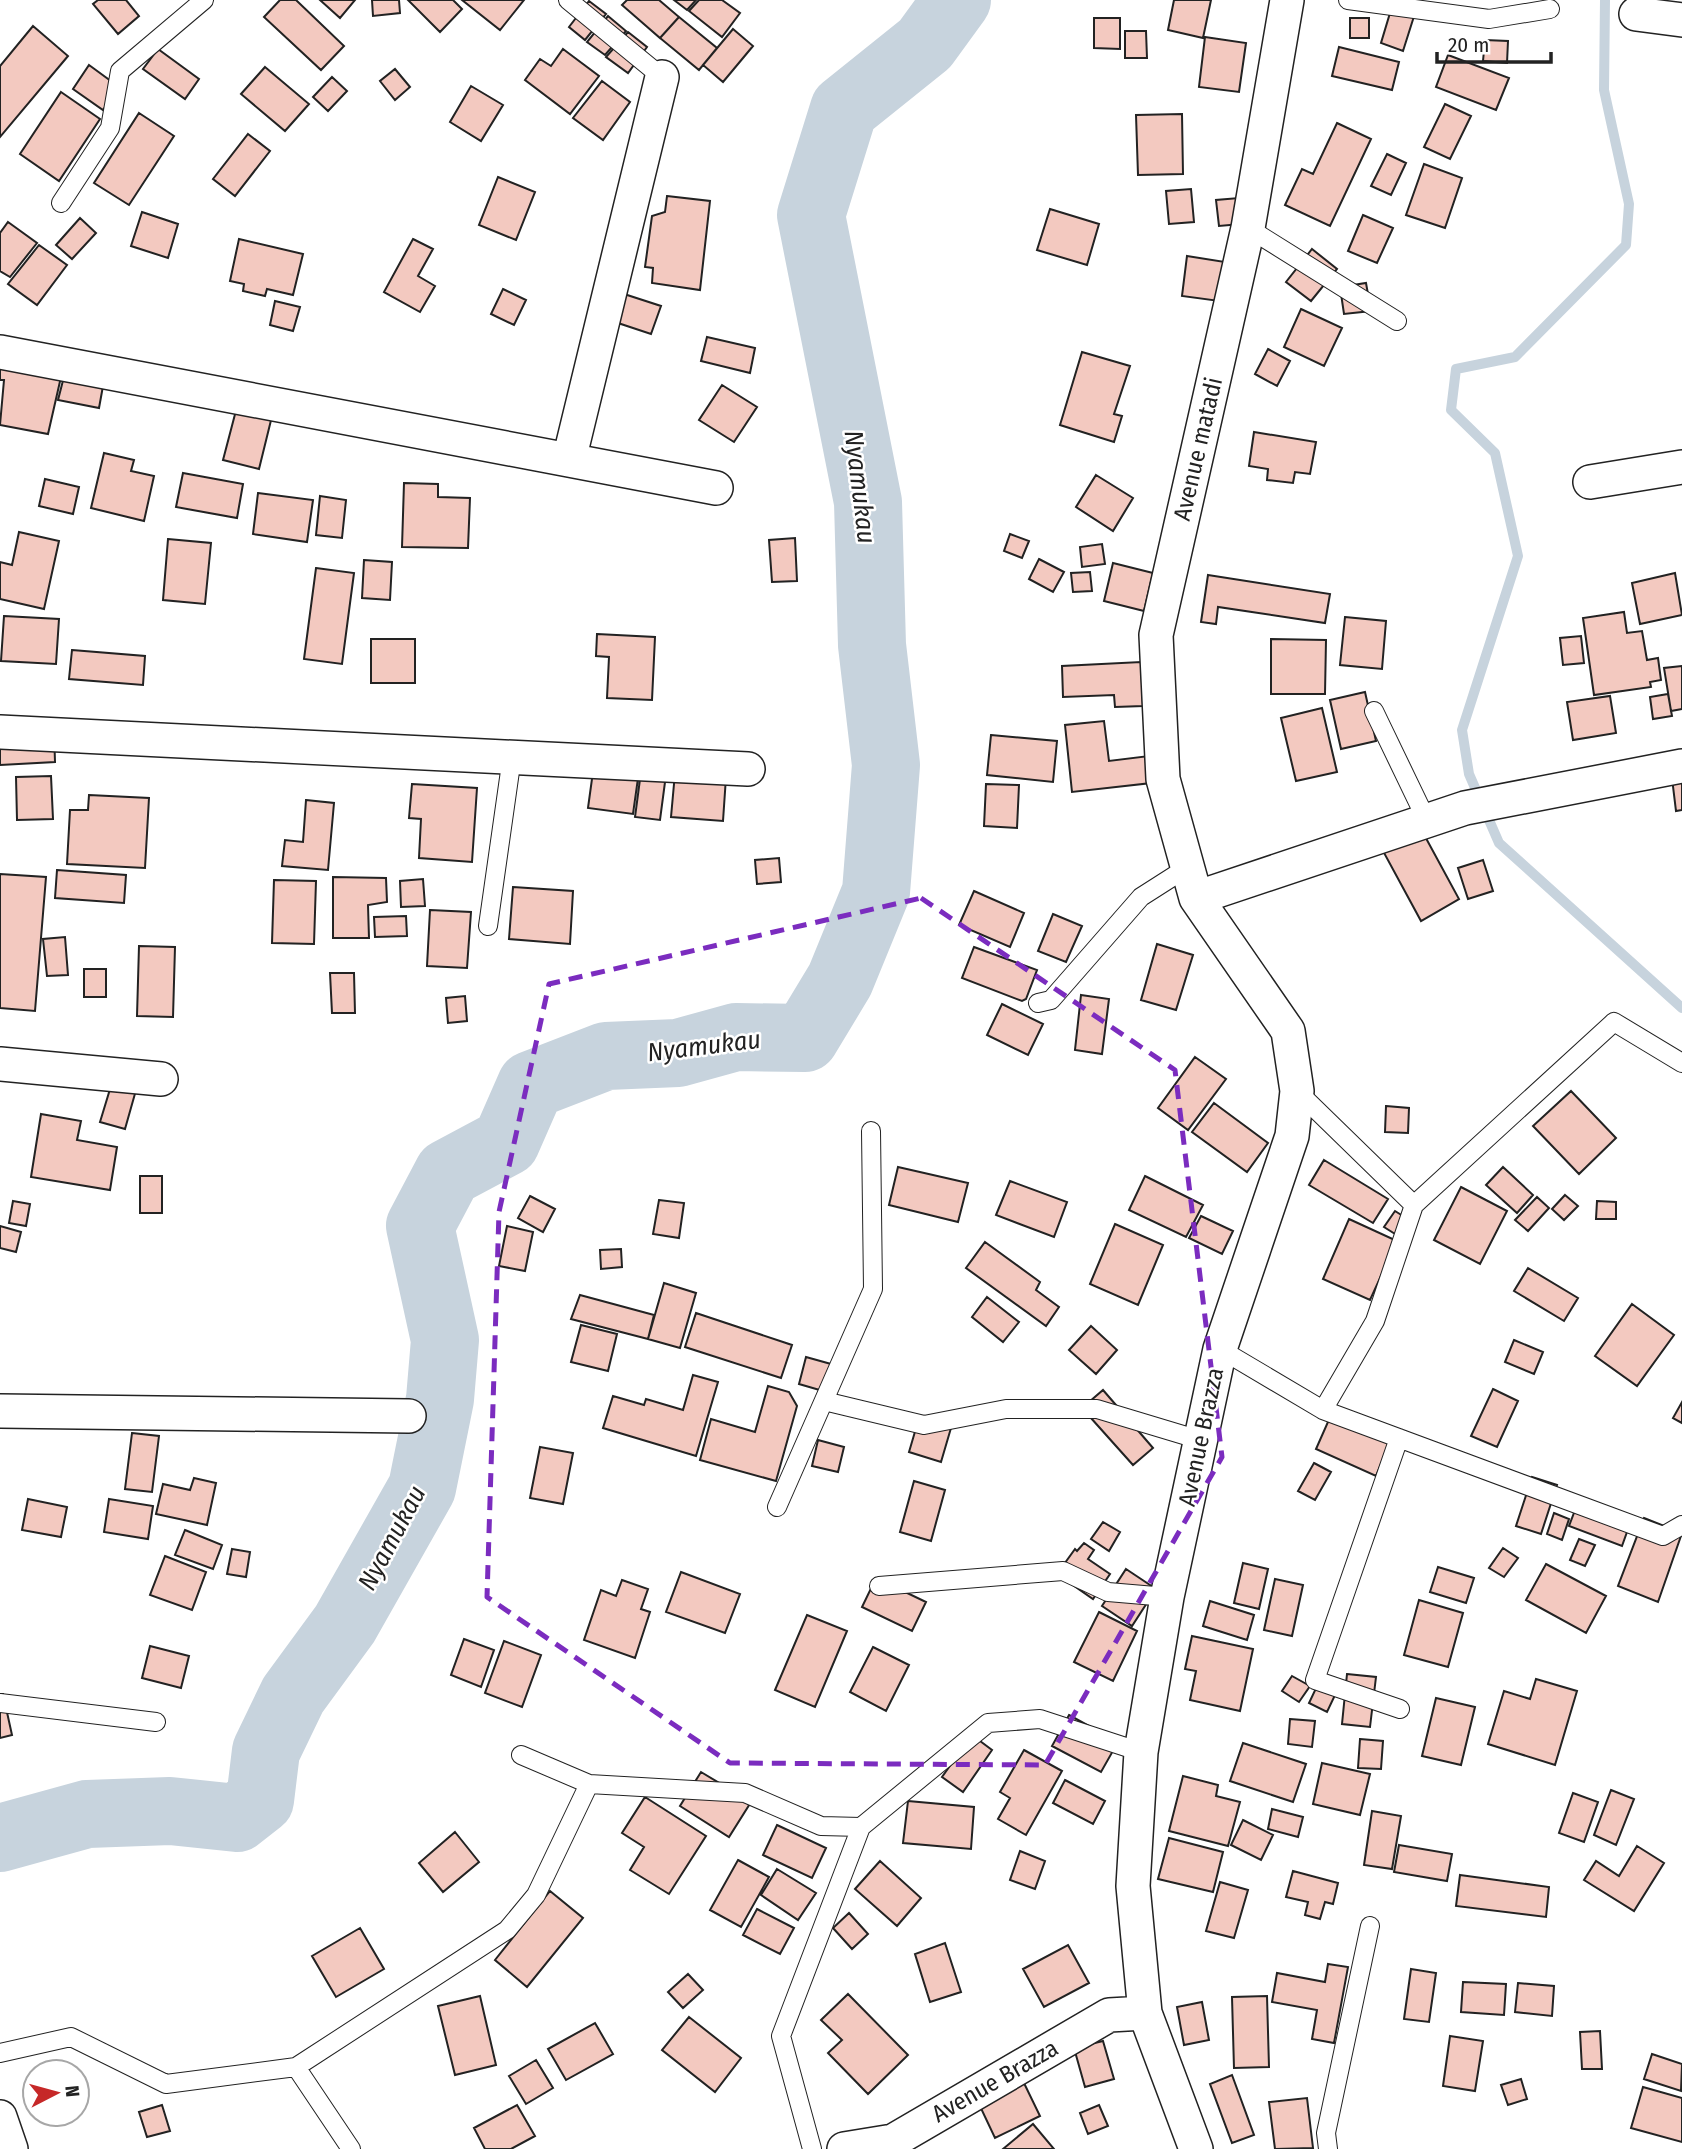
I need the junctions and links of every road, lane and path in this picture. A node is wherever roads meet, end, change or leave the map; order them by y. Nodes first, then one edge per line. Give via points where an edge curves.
1 (204, 0) edge
2 (568, 0) edge
3 (1287, 0) edge
4 (1297, 0) edge
5 (1348, 0) edge
6 (1550, 9) dead end
7 (1636, 14) dead end
8 (1682, 20) edge
9 (662, 77) joint
10 (61, 203) dead end
11 (1248, 228) junction
12 (1397, 321) dead end
13 (0, 352) edge
14 (569, 460) junction
15 (1682, 467) edge
16 (1590, 482) dead end
17 (716, 488) dead end
18 (1374, 711) dead end
19 (0, 732) edge
20 (512, 757) junction
21 (1682, 766) edge
22 (748, 769) dead end
23 (1427, 821) junction
24 (1192, 883) junction
25 (488, 926) dead end
26 (1038, 1003) dead end
27 (1682, 1063) edge
28 (0, 1064) edge
29 (161, 1080) dead end
30 (1297, 1091) junction
31 (871, 1131) dead end
32 (1414, 1205) junction
33 (1220, 1349) junction
34 (824, 1401) junction
35 (1323, 1410) junction
36 (0, 1411) edge
37 (409, 1416) dead end
38 (1399, 1438) junction
39 (1200, 1440) junction
40 (777, 1507) dead end
41 (1682, 1525) edge
42 (1663, 1536) junction
43 (1682, 1543) edge
44 (880, 1586) dead end
45 (1167, 1597) junction
46 (0, 1703) edge
47 (1400, 1709) dead end
48 (156, 1722) dead end
49 (1141, 1752) junction
50 (521, 1755) dead end
51 (589, 1784) junction
52 (861, 1826) junction
53 (1370, 1926) dead end
54 (1145, 2014) junction
55 (0, 2053) edge
56 (296, 2067) junction
57 (0, 2117) edge
58 (12, 2149) edge
59 (351, 2149) edge
60 (812, 2149) edge
61 (844, 2149) edge
62 (1196, 2149) edge
63 (1328, 2149) edge

1 - 10 lane via 120,71 110,128
2 - 9 lane
3 - 4 lane
3 - 11 street, Avenue matadi
5 - 6 lane via 1489,19
7 - 8 street
9 - 14 street
11 - 12 lane
11 - 24 street, Avenue matadi via 1156,635 1163,779
13 - 14 street
14 - 17 street
15 - 16 street
18 - 23 lane
19 - 20 street
20 - 22 street
20 - 25 lane
21 - 23 street via 1465,808
23 - 24 street
24 - 26 lane via 1141,897 1051,1000
24 - 30 street, Avenue Brazza via 1288,1031
27 - 32 lane via 1614,1022
28 - 29 street
30 - 32 lane
30 - 33 street, Avenue Brazza via 1292,1136
31 - 34 lane via 873,1289
32 - 35 lane via 1375,1321
33 - 35 lane
33 - 39 street, Avenue Brazza
34 - 39 lane via 924,1425 1006,1409 1097,1409
34 - 40 lane
35 - 38 lane
36 - 37 street
38 - 42 lane
38 - 47 lane via 1315,1680
39 - 45 street, Avenue Brazza
41 - 42 lane
42 - 43 lane
44 - 45 lane via 1063,1571 1108,1592
45 - 49 street, Avenue Brazza
46 - 48 lane
49 - 52 lane via 1040,1719 988,1723
49 - 54 street, Avenue Brazza via 1133,1886
50 - 51 lane
51 - 52 lane via 745,1793 821,1826
51 - 56 lane via 536,1895 507,1930
52 - 60 lane via 781,2036
53 - 63 lane via 1326,2133
54 - 61 street, Avenue Brazza via 1109,2015 893,2141
54 - 62 street, Avenue Brazza
55 - 56 lane via 71,2037 166,2084
56 - 59 lane
57 - 58 street

